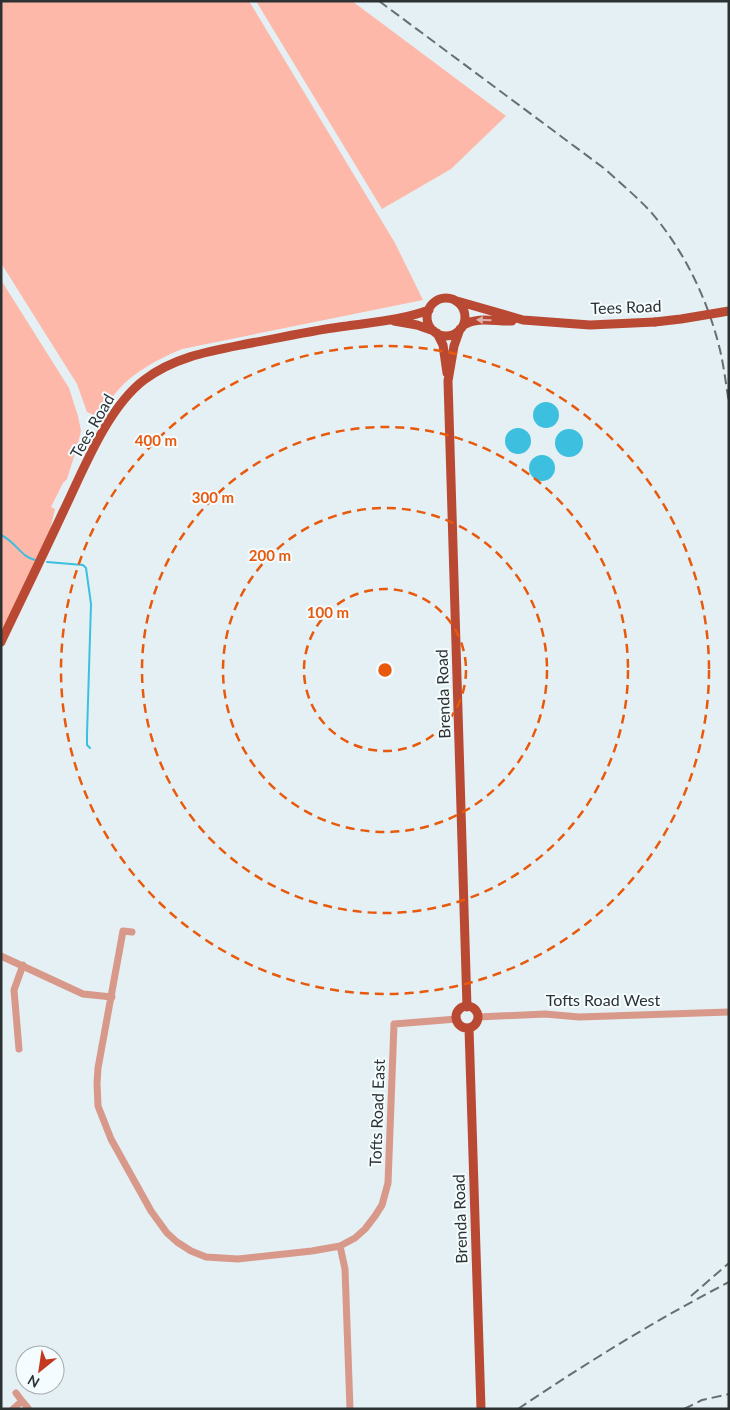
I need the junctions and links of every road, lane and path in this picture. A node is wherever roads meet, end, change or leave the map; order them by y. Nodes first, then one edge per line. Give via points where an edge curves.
1 (456, 301) junction
2 (428, 310) junction
3 (729, 311) edge
4 (391, 320) junction
5 (523, 320) junction
6 (462, 327) junction
7 (436, 332) junction
8 (448, 380) junction
9 (1, 642) edge
10 (132, 932) dead end
11 (1, 956) edge
12 (23, 965) junction
13 (112, 997) junction
14 (467, 1007) junction
15 (729, 1012) edge
16 (478, 1016) junction
17 (457, 1019) junction
18 (469, 1028) junction
19 (19, 1050) dead end
20 (340, 1246) junction
21 (18, 1395) edge
22 (22, 1401) junction
23 (28, 1408) edge
24 (14, 1409) edge
25 (350, 1409) edge
26 (481, 1409) edge

1 - 2 main road via 442,298
1 - 5 main road, Tees Road
1 - 6 main road via 465,314
2 - 4 main road, Tees Road
2 - 7 main road via 430,326
3 - 5 main road, Tees Road, bridge via 655,322 590,325
4 - 7 main road, Tees Road
4 - 9 main road, Tees Road via 210,351 178,360 144,380 126,396 109,421
5 -> 6 main road, Tees Road via 469,321
6 - 7 main road via 446,336
6 - 8 main road, Brenda Road via 454,346
7 - 8 main road, Brenda Road via 443,345
8 - 14 main road, Brenda Road
10 - 13 street via 124,931
11 - 12 street
12 - 13 street via 83,994
12 - 19 street via 14,990
13 - 20 street via 98,1068 98,1106 113,1143 151,1211 168,1233 191,1252 224,1259 312,1252
14 - 16 main road
14 - 17 main road via 459,1011
15 - 16 street, Tofts Road West via 579,1017 545,1014
16 - 18 main road via 474,1026
17 - 18 main road via 458,1024
17 - 20 street, Tofts Road East via 394,1024 386,1194 365,1229
18 - 26 main road, Brenda Road
20 - 25 street via 345,1269
21 - 22 street
22 - 23 street
22 - 24 street

